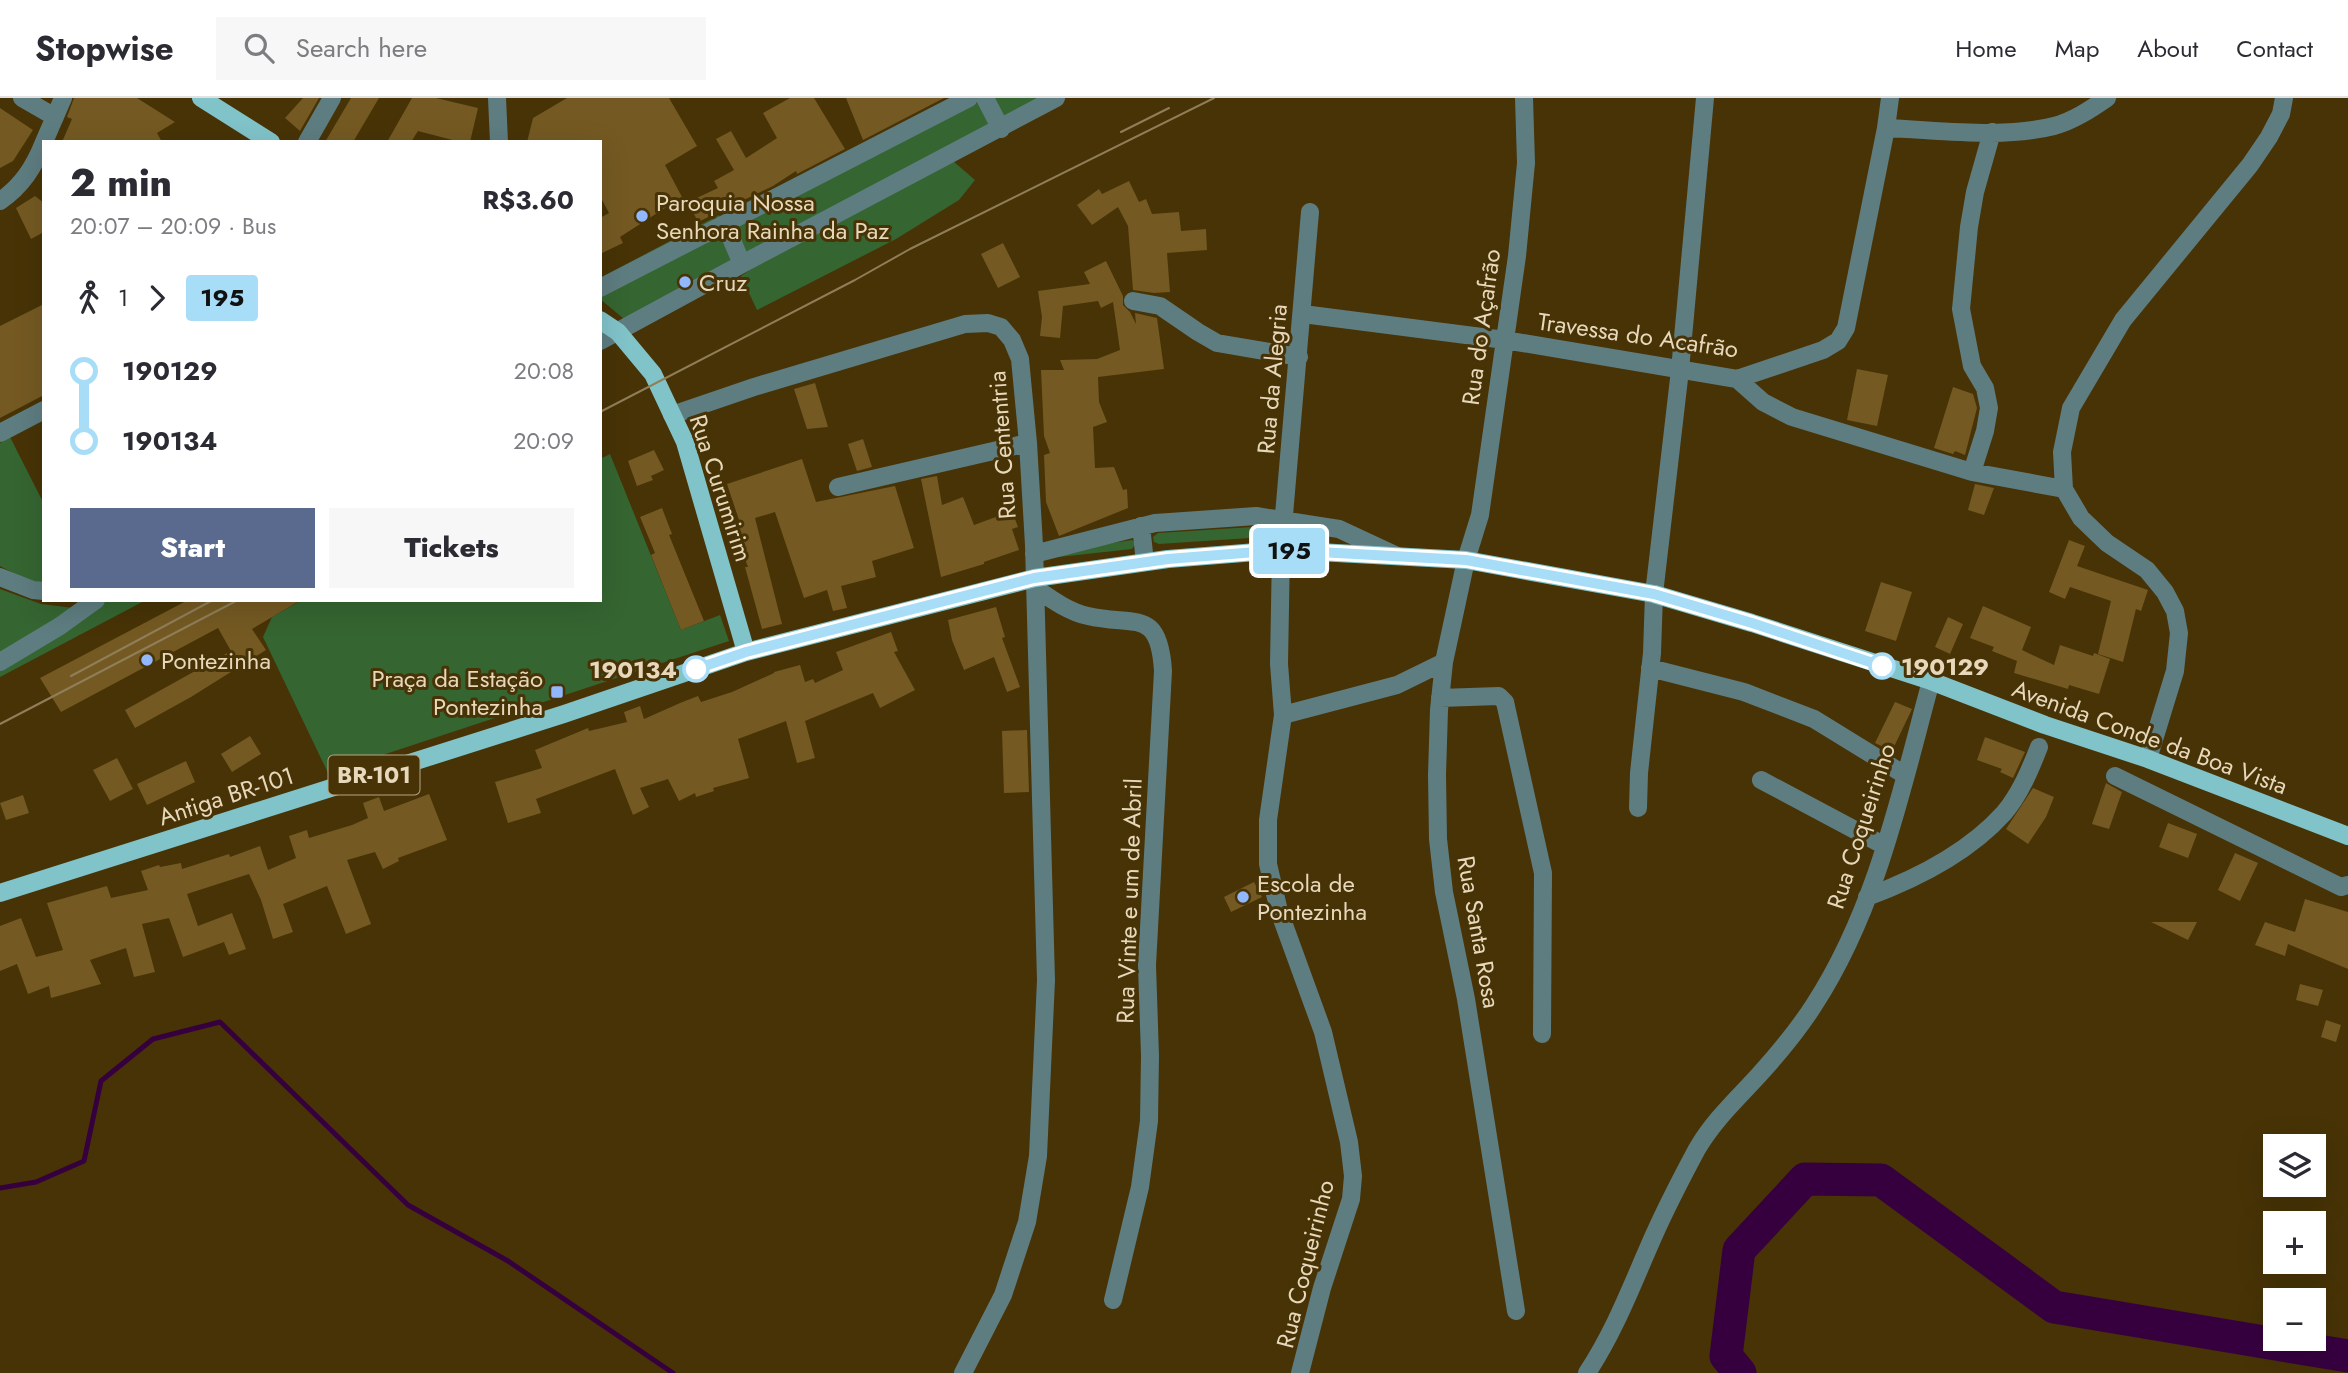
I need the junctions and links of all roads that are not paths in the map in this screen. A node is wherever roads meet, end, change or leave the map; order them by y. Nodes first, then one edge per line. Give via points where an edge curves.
1 (22, 98) edge
2 (63, 98) edge
3 (201, 98) edge
4 (332, 98) edge
5 (969, 98) edge
6 (985, 98) edge
7 (1524, 98) edge
8 (1705, 98) edge
9 (1890, 98) edge
10 (2107, 98) edge
11 (2284, 98) edge
12 (1053, 99) edge
13 (500, 100) edge
14 (55, 117) junction
15 (1886, 128) junction
16 (1001, 129) junction
17 (1992, 132) junction
18 (45, 140) edge
19 (268, 140) edge
20 (308, 140) edge
21 (499, 140) edge
22 (42, 147) edge
23 (0, 201) edge
24 (1311, 212) dead end
25 (725, 224) junction
26 (742, 264) junction
27 (602, 287) edge
28 (1133, 301) dead end
29 (1303, 314) junction
30 (602, 321) edge
31 (618, 332) junction
32 (602, 340) edge
33 (1505, 340) junction
34 (1299, 357) junction
35 (1680, 370) junction
36 (1737, 379) junction
37 (42, 411) edge
38 (672, 415) junction
39 (0, 433) edge
40 (1028, 443) junction
41 (1972, 472) junction
42 (838, 487) dead end
43 (2064, 489) junction
44 (1284, 519) junction
45 (1141, 526) junction
46 (1282, 550) junction
47 (1034, 554) junction
48 (1401, 557) junction
49 (1466, 560) junction
50 (1145, 562) junction
51 (0, 577) edge
52 (1035, 583) junction
53 (42, 592) edge
54 (1654, 594) junction
55 (93, 602) edge
56 (746, 652) junction
57 (0, 662) edge
58 (1444, 662) junction
59 (1650, 667) junction
60 (1931, 681) junction
61 (1440, 698) junction
62 (1283, 715) junction
63 (2039, 747) dead end
64 (2148, 760) junction
65 (1905, 775) junction
66 (2115, 776) dead end
67 (1762, 780) dead end
68 (1638, 808) dead end
69 (2348, 836) edge
70 (1885, 846) junction
71 (2348, 885) edge
72 (0, 893) edge
73 (1867, 897) junction
74 (1542, 1034) dead end
75 (1113, 1300) dead end
76 (1516, 1311) dead end
77 (1305, 1370) edge
78 (963, 1373) edge
79 (1587, 1373) edge

1 - 14 street
2 - 14 street
3 - 19 main road
4 - 20 street
5 - 25 street
6 - 16 street
7 - 33 street, Rua do Açafrão via 1526,163
8 - 35 street
9 - 15 street, Travessa do Acafrão
10 - 17 street via 2056,125
11 - 43 street via 2281,114 2250,165 2160,272 2090,372 2071,408 2062,452
12 - 16 street
13 - 21 street
14 - 18 street
15 - 17 street
15 - 36 street, Travessa do Acafrão via 1846,328 1838,341 1823,350
16 - 26 street
17 - 41 street via 1969,227 1962,309 1972,366 1985,388 1989,408
22 - 23 street via 19,186
24 - 29 street, Rua da Alegria
25 - 26 street
25 - 27 street
26 - 31 street
28 - 34 street via 1160,306 1217,342
29 - 33 street, Travessa do Acafrão
29 - 34 street, Rua da Alegria
30 - 31 main road, Rua Curumirim
31 - 32 street
31 - 38 main road, Rua Curumirim via 653,374
33 - 35 street, Travessa do Acafrão
33 - 49 street, Rua do Açafrão via 1480,515
34 - 44 street, Rua da Alegria
35 - 36 street, Travessa do Acafrão
35 - 54 street
36 - 41 street via 1763,402 1793,417
37 - 39 street
38 - 40 street, Rua Cententria via 965,324 988,323 1001,327 1020,359
38 - 56 main road, Rua Curumirim via 685,442
40 - 42 street
40 - 47 street, Rua Cententria
41 - 43 street
43 - 64 street via 2081,518 2147,570 2175,611 2179,633 2175,671
44 - 45 street via 1256,516
44 - 46 street, Rua da Alegria
44 - 48 street via 1339,529
45 - 47 street
45 - 50 street
46 - 48 main road, Avenida Conde da Boa Vista / BR-101
46 - 50 main road, Avenida Conde da Boa Vista / BR-101
46 - 62 street, Rua Coqueirinho via 1279,664
47 - 52 street, Rua Cententria
48 - 49 main road, Avenida Conde da Boa Vista / BR-101
49 - 54 main road, Avenida Conde da Boa Vista / BR-101
49 - 58 street, Rua Santa Rosa
50 - 52 main road, Avenida Conde da Boa Vista / BR-101
51 - 53 street
52 - 56 main road, Avenida Conde da Boa Vista / BR-101
52 - 75 street, Rua Vinte e um de Abril via 1055,602 1087,616 1148,626 1158,638 1162,654 1147,965 1149,1121 1140,1187
52 - 78 street, Rua Cententria via 1046,980 1038,1156 1027,1222 1014,1264
54 - 59 street
54 - 60 main road, Avenida Conde da Boa Vista / BR-101
55 - 57 street
56 - 72 main road, Antiga BR-101 / BR-101
58 - 61 street, Rua Santa Rosa
58 - 62 street via 1397,685
59 - 65 street via 1744,692 1814,719
59 - 68 street
60 - 64 main road, Avenida Conde da Boa Vista / BR-101
60 - 65 street, Rua Coqueirinho
61 - 74 street via 1499,696 1505,702 1543,873
61 - 76 street, Rua Santa Rosa via 1438,839 1444,892 1466,999
62 - 77 street, Rua Coqueirinho via 1268,820 1268,864 1279,911 1323,1032 1353,1176 1351,1199 1322,1288
63 - 73 street via 2027,778 2004,813 1972,842 1909,881
64 - 69 main road, Avenida Conde da Boa Vista / BR-101
65 - 70 street, Rua Coqueirinho
66 - 71 street via 2341,887
67 - 70 street
70 - 73 street, Rua Coqueirinho
73 - 79 street, Rua Coqueirinho via 1814,1005 1758,1076 1718,1117 1699,1146 1654,1234 1606,1345

